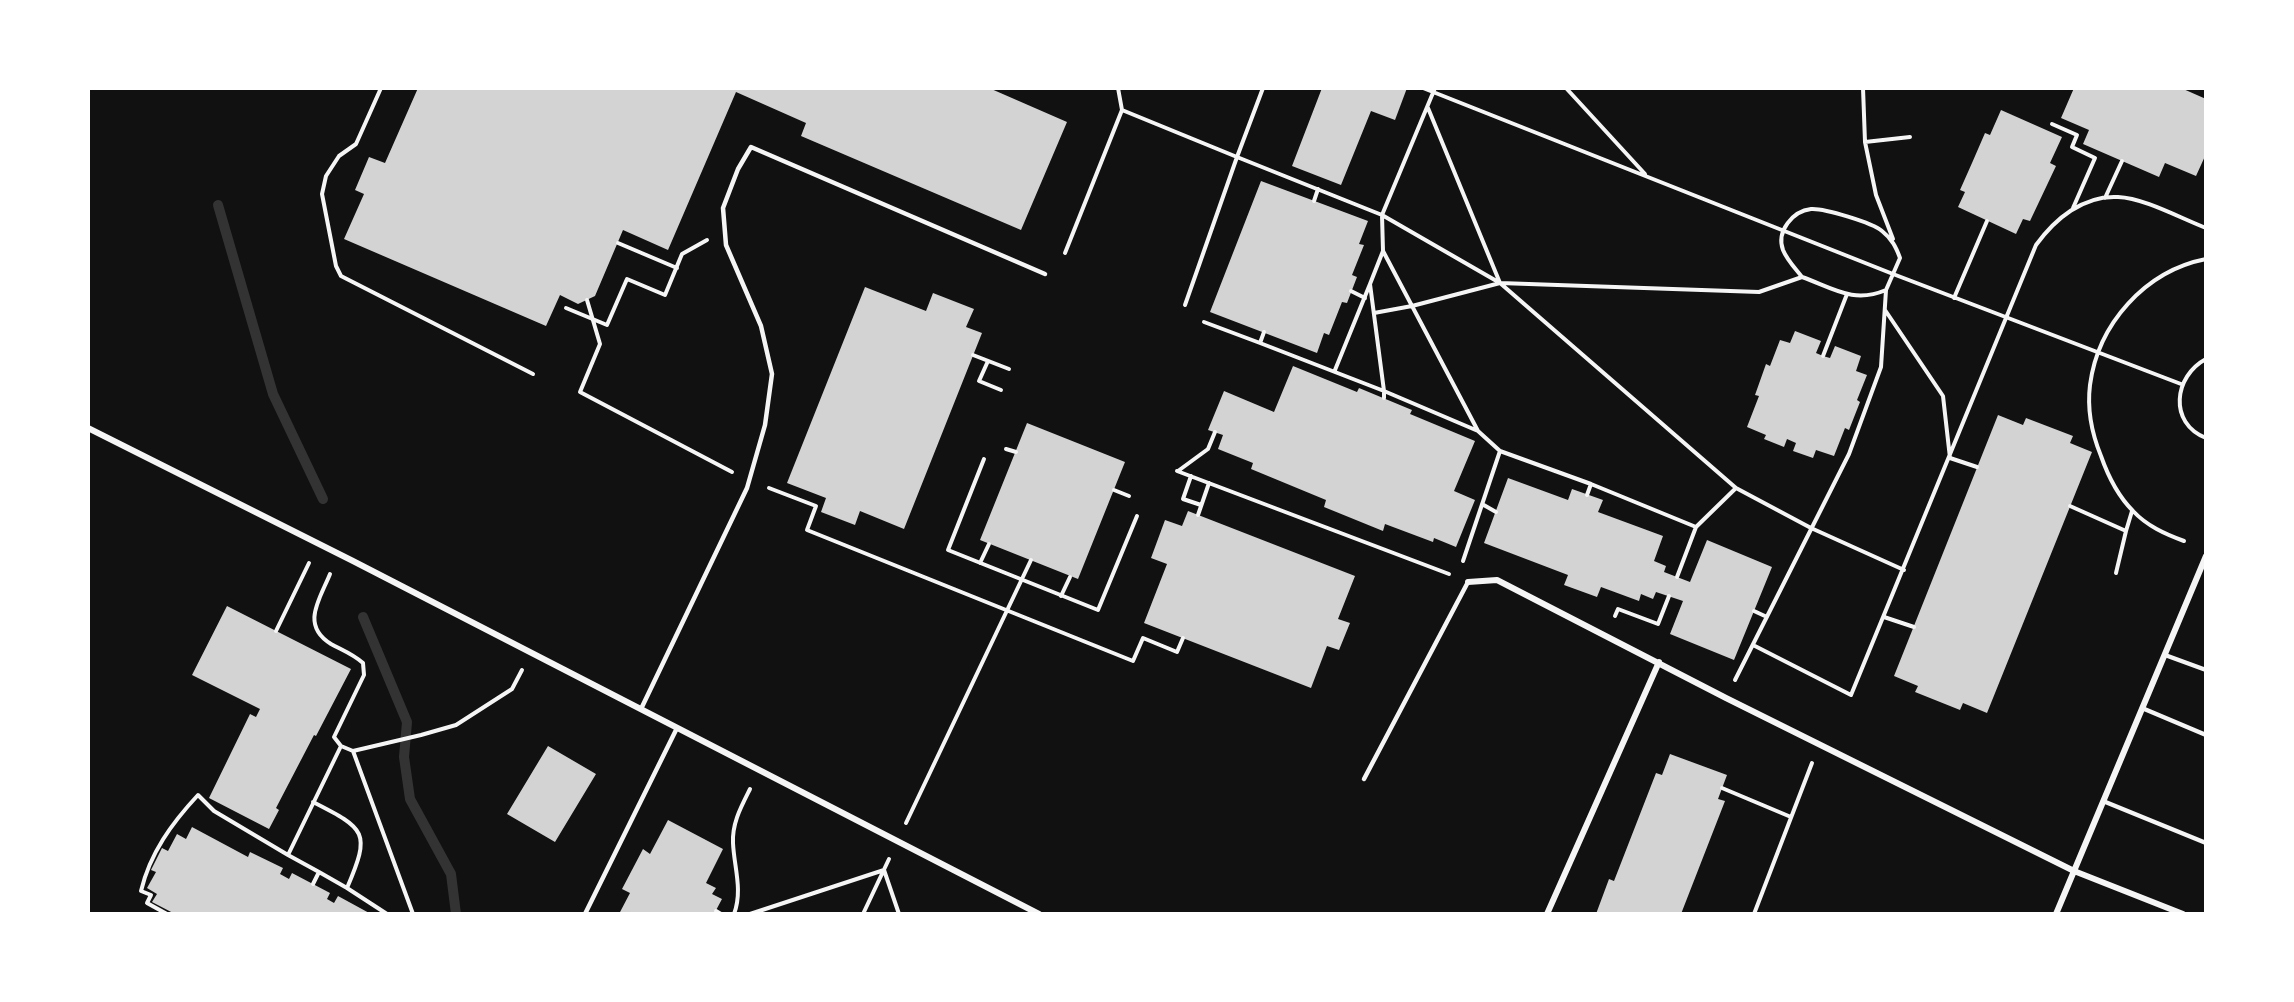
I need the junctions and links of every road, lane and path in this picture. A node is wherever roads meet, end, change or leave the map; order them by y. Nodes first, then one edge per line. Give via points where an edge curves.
1 (381, 88) edge
2 (1118, 88) edge
3 (1263, 88) edge
4 (1423, 88) edge
5 (1566, 88) edge
6 (1863, 88) edge
7 (1435, 91) edge
8 (1428, 108) junction
9 (1122, 110) junction
10 (2052, 124) dead end
11 (1910, 137) dead end
12 (1865, 142) junction
13 (1238, 156) junction
14 (2122, 161) dead end
15 (1648, 177) junction
16 (1318, 189) junction
17 (2105, 198) junction
18 (1314, 201) dead end
19 (2073, 209) junction
20 (1382, 215) junction
21 (1988, 221) dead end
22 (2205, 228) edge
23 (725, 229) junction
24 (1784, 230) junction
25 (618, 243) dead end
26 (1894, 243) junction
27 (1383, 251) junction
28 (1065, 253) dead end
29 (2205, 259) edge
30 (677, 268) junction
31 (1045, 274) dead end
32 (1893, 274) junction
33 (1802, 276) junction
34 (1500, 283) junction
35 (1370, 284) junction
36 (1886, 290) junction
37 (1351, 291) dead end
38 (1847, 294) junction
39 (1365, 298) junction
40 (1954, 298) junction
41 (587, 300) dead end
42 (1185, 305) dead end
43 (1412, 306) junction
44 (566, 308) dead end
45 (1884, 310) junction
46 (1374, 313) junction
47 (2007, 318) junction
48 (593, 320) junction
49 (1204, 322) dead end
50 (1264, 332) dead end
51 (1260, 343) junction
52 (2098, 352) junction
53 (973, 355) dead end
54 (1823, 356) dead end
55 (2205, 359) edge
56 (988, 361) junction
57 (1009, 369) dead end
58 (1335, 370) junction
59 (533, 374) dead end
60 (2181, 384) junction
61 (1001, 390) dead end
62 (1384, 391) junction
63 (1384, 398) dead end
64 (88, 428) edge
65 (1478, 431) junction
66 (1215, 432) dead end
67 (2205, 438) edge
68 (1006, 449) dead end
69 (1500, 451) junction
70 (1016, 452) dead end
71 (1950, 458) junction
72 (984, 459) dead end
73 (1977, 467) dead end
74 (1191, 476) junction
75 (749, 481) junction
76 (1209, 483) junction
77 (1591, 484) junction
78 (1736, 488) junction
79 (1114, 490) dead end
80 (1587, 495) dead end
81 (1129, 496) dead end
82 (1482, 504) junction
83 (1201, 506) junction
84 (2070, 506) dead end
85 (2132, 511) junction
86 (1496, 512) dead end
87 (1198, 514) dead end
88 (1137, 516) dead end
89 (1696, 527) junction
90 (1811, 528) junction
91 (2126, 531) junction
92 (2184, 541) dead end
93 (989, 544) dead end
94 (338, 553) junction
95 (2205, 556) edge
96 (1031, 560) dead end
97 (980, 563) junction
98 (1904, 570) junction
99 (2116, 573) dead end
100 (302, 576) dead end
101 (1070, 577) dead end
102 (1677, 577) dead end
103 (1457, 578) junction
104 (1022, 579) junction
105 (1468, 582) junction
106 (1061, 596) junction
107 (1669, 596) dead end
108 (1618, 609) dead end
109 (1007, 611) junction
110 (1754, 611) dead end
111 (1767, 617) junction
112 (1884, 617) junction
113 (1914, 627) dead end
114 (276, 631) dead end
115 (1183, 638) dead end
116 (1753, 645) junction
117 (532, 653) junction
118 (2165, 655) junction
119 (1659, 663) junction
120 (2205, 670) edge
121 (1726, 698) junction
122 (2142, 708) junction
123 (641, 709) junction
124 (677, 728) junction
125 (2205, 735) edge
126 (1819, 744) junction
127 (341, 746) junction
128 (353, 751) junction
129 (760, 770) junction
130 (1364, 779) dead end
131 (1722, 788) dead end
132 (2103, 801) junction
133 (314, 802) junction
134 (916, 802) dead end
135 (1791, 817) junction
136 (898, 841) junction
137 (2205, 843) edge
138 (288, 855) junction
139 (884, 870) junction
140 (2074, 871) junction
141 (319, 872) junction
142 (314, 884) dead end
143 (347, 888) junction
144 (167, 914) edge
145 (387, 914) edge
146 (413, 914) edge
147 (585, 914) edge
148 (734, 914) edge
149 (750, 914) edge
150 (863, 914) edge
151 (899, 914) edge
152 (1039, 914) edge
153 (1547, 914) edge
154 (1754, 914) edge
155 (2056, 914) edge
156 (2183, 914) edge

1 - 59 path via 356,144 339,156 326,176 322,194 341,276
2 - 9 path
3 - 13 path
4 - 7 path
5 - 15 path
6 - 12 path
7 - 8 path
7 - 15 path
8 - 20 path
8 - 34 path
9 - 13 path
9 - 28 path
10 - 19 path via 2077,135 2072,147 2095,158
11 - 12 path
12 - 26 path via 1876,195
13 - 16 path
13 - 42 path
14 - 17 path
15 - 24 path
16 - 18 path
16 - 20 path
17 - 19 path
17 - 22 path via 2140,202
19 - 47 path via 2052,224 2036,245
20 - 27 path
20 - 34 path
21 - 40 path
23 - 30 path via 682,254
23 - 31 lane via 723,208 750,147
23 - 75 lane via 726,245 761,327 772,374 765,425
24 - 26 path via 1794,216 1811,209 1829,211 1881,230
24 - 32 path
24 - 33 path via 1782,247
25 - 30 path
26 - 32 path via 1900,258
27 - 35 path
27 - 43 path
29 - 52 path via 2161,275 2134,296 2112,324
30 - 48 path via 665,295 627,279 607,325
32 - 36 path
32 - 40 path
33 - 34 path via 1759,292
33 - 38 path
34 - 43 path
34 - 78 path
35 - 39 path
35 - 46 path
36 - 38 path via 1870,297
36 - 45 path
37 - 39 path
38 - 54 path
39 - 58 path
40 - 47 path
41 - 48 path
43 - 46 path
43 - 65 path
44 - 48 path
45 - 71 path via 1942,396
45 - 90 path via 1881,367 1849,454
46 - 62 path
47 - 52 path
47 - 71 path
48 - 75 path via 600,344 580,392
49 - 51 path
50 - 51 path
51 - 58 path
52 - 60 path
52 - 85 path via 2090,385 2094,439 2111,481
53 - 56 path
55 - 60 path via 2191,368
56 - 57 path
56 - 61 path via 979,381
58 - 62 path
60 - 67 path via 2179,400 2185,419
62 - 63 path
62 - 65 path
64 - 94 street
65 - 69 path
66 - 74 path via 1208,449 1177,471
68 - 70 path
69 - 77 path
69 - 82 path
71 - 73 path
71 - 98 path
72 - 97 path via 948,550
74 - 76 path
74 - 83 path via 1183,499
75 - 109 path via 816,506 807,530
75 - 123 lane
76 - 83 path
76 - 103 path
77 - 80 path
77 - 89 path
78 - 89 path
78 - 90 path
79 - 81 path
82 - 86 path
82 - 103 path
83 - 87 path
84 - 91 path
85 - 91 path
85 - 92 path via 2162,532
88 - 106 path via 1098,610
89 - 102 path
90 - 98 path
90 - 111 path
91 - 99 path
93 - 97 path
94 - 117 street
94 - 127 path via 314,621 319,634 363,663 364,675 334,737
95 - 118 street
96 - 104 path
97 - 104 path
98 - 112 path
100 - 114 path
101 - 106 path
103 - 105 path
104 - 106 path
104 - 109 path
105 - 119 street via 1497,580
105 - 130 lane
107 - 108 path via 1658,624
109 - 115 path via 1133,661 1143,638 1177,652
109 - 134 path
110 - 111 path
111 - 116 path
112 - 113 path
112 - 116 path via 1851,695
116 - 121 path
117 - 123 street
117 - 128 path via 512,689 456,725
118 - 120 lane
118 - 122 street
119 - 121 street
119 - 153 street
121 - 126 street
122 - 125 lane
122 - 132 street
123 - 124 street
124 - 129 street
124 - 147 lane
126 - 135 path
126 - 140 street
127 - 128 path
127 - 133 path
128 - 146 path
129 - 136 street
129 - 148 path via 735,821 738,902
131 - 135 path
132 - 137 lane
132 - 140 street
133 - 138 path
133 - 143 path via 355,826 362,843
135 - 154 path
136 - 139 path
136 - 152 street
138 - 141 path
138 - 144 path via 214,811 198,795 164,836 145,875 141,891 151,895 147,903
139 - 149 path
139 - 150 path
139 - 151 path
140 - 155 street
140 - 156 street
141 - 142 path
141 - 143 path
143 - 145 path

